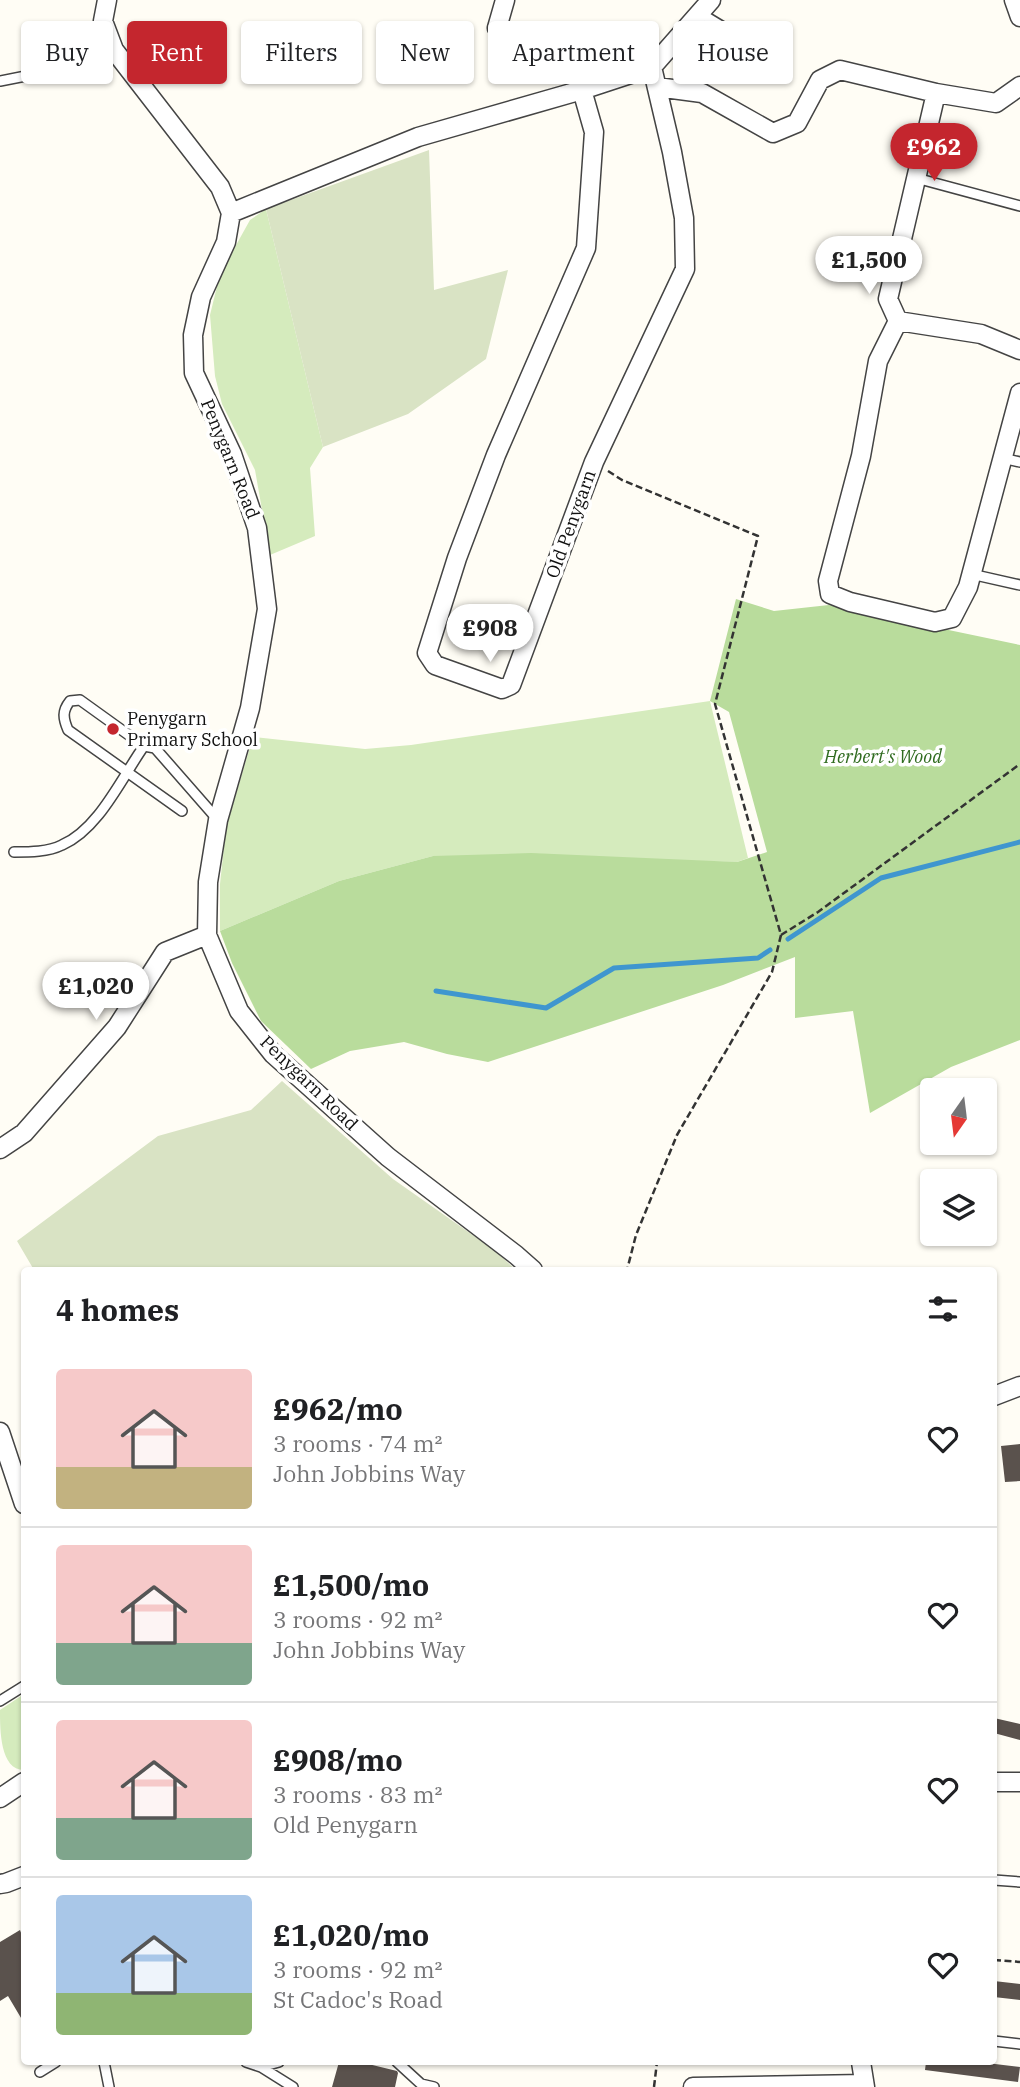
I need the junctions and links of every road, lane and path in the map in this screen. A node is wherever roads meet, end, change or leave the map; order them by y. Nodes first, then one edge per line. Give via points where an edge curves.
1 (107, 0) edge
2 (505, 0) edge
3 (1014, 0) edge
4 (705, 7) edge
5 (1020, 18) edge
6 (103, 21) edge
7 (499, 21) edge
8 (723, 21) edge
9 (113, 47) edge
10 (659, 59) edge
11 (21, 77) edge
12 (0, 81) edge
13 (600, 84) edge
14 (656, 84) edge
15 (1020, 86) edge
16 (657, 87) junction
17 (582, 90) junction
18 (936, 93) junction
19 (916, 178) junction
20 (1020, 206) edge
21 (231, 213) junction
22 (898, 321) junction
23 (1020, 350) edge
24 (1020, 393) edge
25 (1011, 460) edge
26 (594, 462) junction
27 (971, 574) junction
28 (1020, 585) edge
29 (144, 746) junction
30 (1020, 764) edge
31 (127, 772) junction
32 (182, 811) dead end
33 (218, 820) junction
34 (14, 852) dead end
35 (207, 935) junction
36 (781, 935) junction
37 (0, 1149) edge
38 (530, 1267) edge
39 (628, 1267) edge
40 (1020, 1386) edge
41 (997, 1395) edge
42 (0, 1432) edge
43 (21, 1495) edge
44 (21, 1688) edge
45 (0, 1701) edge
46 (997, 1782) edge
47 (1020, 1782) edge
48 (21, 1784) edge
49 (0, 1798) edge
50 (21, 1877) edge
51 (997, 1880) edge
52 (1020, 1882) edge
53 (0, 1884) edge
54 (997, 1960) edge
55 (1020, 1962) edge
56 (997, 2041) edge
57 (1020, 2044) edge
58 (51, 2065) edge
59 (105, 2065) edge
60 (255, 2065) edge
61 (268, 2065) edge
62 (400, 2065) edge
63 (657, 2065) edge
64 (861, 2065) edge
65 (261, 2067) junction
66 (40, 2072) dead end
67 (864, 2085) edge
68 (109, 2087) edge
69 (293, 2087) edge
70 (434, 2087) edge
71 (654, 2087) edge
72 (693, 2087) edge
73 (721, 2087) edge

1 - 6 street
2 - 7 street
3 - 5 street
4 - 8 lane
4 - 10 street
9 - 21 street via 220,187
11 - 12 lane
13 - 17 street
14 - 16 street, Old Penygarn
15 - 18 street via 996,103
16 - 18 street via 702,93 773,133 797,123 820,80 840,70
16 - 26 street, Old Penygarn via 684,218 685,270
17 - 21 street via 418,137
17 - 26 street, Old Penygarn via 594,132 586,248 496,455 457,558 426,653 435,665 502,689 511,685
18 - 19 street
19 - 20 lane
19 - 22 street via 888,299
21 - 33 street, Penygarn Road via 226,242 201,297 193,335 194,373 232,454 257,528 267,610 250,708
22 - 23 street via 981,334
22 - 27 street via 878,361 862,456 828,581 830,594 935,622 952,618
24 - 25 street
25 - 27 street
26 - 36 path via 622,480 758,536 715,704
27 - 28 lane
29 - 31 lane
29 - 31 lane via 80,700 71,701 64,709 68,730
29 - 33 lane via 155,748
30 - 36 path
31 - 32 lane
31 - 34 lane via 83,833 61,846
33 - 35 street, Penygarn Road via 208,882
35 - 37 street via 165,952 117,1027 24,1133
35 - 38 street, Penygarn Road via 239,1011 273,1054 388,1157
36 - 39 path via 772,972 677,1135
40 - 41 street
42 - 43 street
44 - 45 lane
46 - 47 street
48 - 49 street
50 - 53 street
51 - 52 lane
54 - 55 path
56 - 57 lane
58 - 66 lane
59 - 68 lane
60 - 65 lane
61 - 65 lane
62 - 70 lane via 421,2084
63 - 71 path
64 - 67 street
65 - 69 lane
67 - 73 street
72 - 73 street

